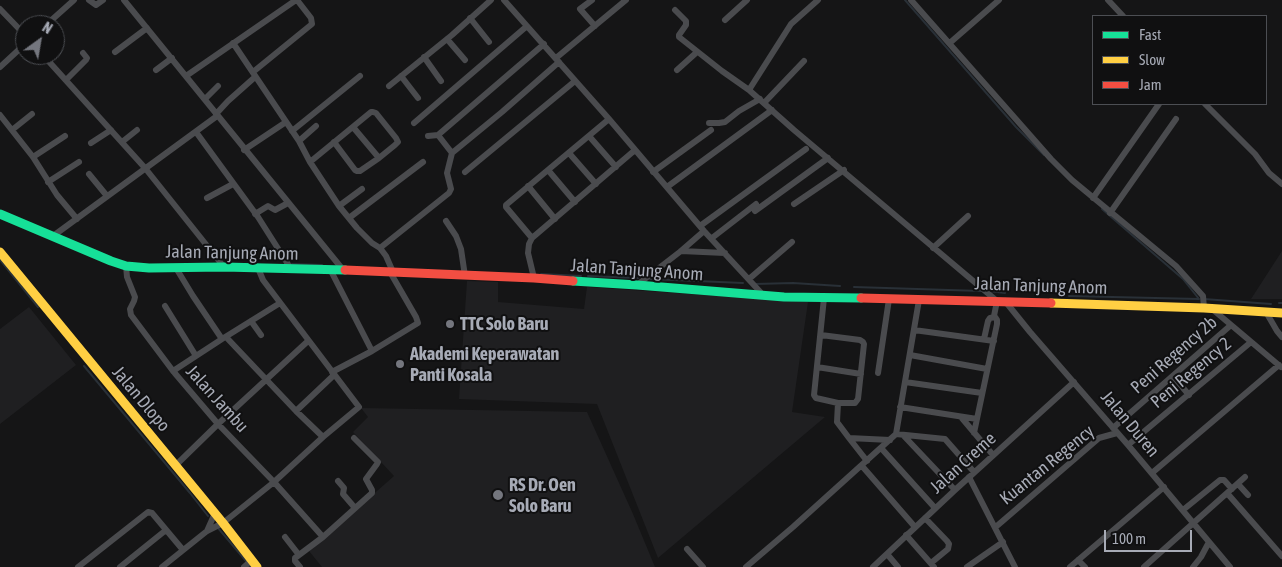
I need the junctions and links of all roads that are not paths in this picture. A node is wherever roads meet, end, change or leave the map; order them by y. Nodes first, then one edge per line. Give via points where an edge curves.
1 (74, 0) edge
2 (89, 0) edge
3 (103, 0) edge
4 (124, 0) edge
5 (296, 0) edge
6 (491, 0) edge
7 (504, 0) edge
8 (592, 0) edge
9 (626, 0) edge
10 (747, 0) edge
11 (818, 0) edge
12 (911, 0) edge
13 (998, 0) edge
14 (1108, 0) edge
15 (0, 9) edge
16 (675, 10) dead end
17 (57, 15) edge
18 (1122, 15) edge
19 (470, 18) junction
20 (725, 20) dead end
21 (15, 25) edge
22 (527, 26) junction
23 (595, 26) junction
24 (147, 28) junction
25 (447, 39) junction
26 (952, 41) dead end
27 (489, 42) dead end
28 (233, 43) junction
29 (544, 44) junction
30 (115, 52) dead end
31 (697, 52) junction
32 (15, 53) edge
33 (83, 53) dead end
34 (172, 58) junction
35 (424, 58) junction
36 (465, 60) dead end
37 (557, 60) junction
38 (804, 61) dead end
39 (52, 65) edge
40 (0, 67) edge
41 (156, 70) dead end
42 (677, 70) dead end
43 (254, 74) junction
44 (186, 76) junction
45 (360, 76) dead end
46 (401, 76) junction
47 (66, 80) junction
48 (441, 81) dead end
49 (575, 81) junction
50 (218, 86) dead end
51 (389, 86) dead end
52 (749, 90) junction
53 (418, 98) dead end
54 (205, 100) junction
55 (762, 101) junction
56 (1158, 105) edge
57 (1206, 105) edge
58 (772, 110) junction
59 (32, 114) dead end
60 (0, 115) edge
61 (216, 115) junction
62 (609, 119) junction
63 (1176, 119) dead end
64 (286, 122) junction
65 (414, 123) dead end
66 (709, 123) dead end
67 (316, 126) dead end
68 (354, 127) junction
69 (12, 130) junction
70 (111, 130) junction
71 (137, 130) dead end
72 (712, 130) dead end
73 (292, 131) junction
74 (196, 132) junction
75 (438, 135) junction
76 (65, 136) dead end
77 (428, 136) dead end
78 (589, 136) junction
79 (299, 141) junction
80 (122, 142) junction
81 (334, 142) junction
82 (91, 143) dead end
83 (806, 149) dead end
84 (244, 150) junction
85 (635, 150) junction
86 (569, 152) junction
87 (452, 153) junction
88 (33, 157) junction
89 (379, 158) junction
90 (828, 158) junction
91 (79, 162) dead end
92 (310, 162) junction
93 (423, 162) dead end
94 (616, 167) junction
95 (145, 168) junction
96 (548, 170) junction
97 (844, 170) junction
98 (465, 172) dead end
99 (653, 172) junction
100 (89, 174) dead end
101 (48, 182) junction
102 (233, 184) junction
103 (596, 184) junction
104 (1282, 184) edge
105 (528, 186) junction
106 (666, 187) junction
107 (362, 188) dead end
108 (107, 196) junction
109 (207, 198) dead end
110 (1093, 198) junction
111 (575, 202) junction
112 (288, 203) junction
113 (794, 204) dead end
114 (339, 206) junction
115 (1110, 213) junction
116 (255, 214) junction
117 (968, 216) dead end
118 (2, 218) edge
119 (77, 218) junction
120 (349, 218) junction
121 (555, 219) junction
122 (446, 221) dead end
123 (702, 228) junction
124 (53, 236) junction
125 (532, 238) junction
126 (712, 238) junction
127 (792, 242) dead end
128 (380, 248) junction
129 (933, 248) junction
130 (681, 251) junction
131 (0, 252) edge
132 (724, 253) junction
133 (126, 266) junction
134 (176, 268) junction
135 (224, 268) junction
136 (258, 268) junction
137 (291, 269) junction
138 (331, 271) junction
139 (344, 271) junction
140 (391, 272) junction
141 (465, 276) junction
142 (534, 278) junction
143 (749, 279) junction
144 (637, 285) junction
145 (764, 296) junction
146 (824, 298) junction
147 (889, 299) junction
148 (920, 300) junction
149 (1001, 301) junction
150 (280, 303) junction
151 (1208, 305) junction
152 (165, 306) dead end
153 (1266, 312) junction
154 (1282, 313) edge
155 (994, 316) junction
156 (251, 322) junction
157 (1231, 325) junction
158 (914, 330) junction
159 (261, 335) dead end
160 (821, 335) junction
161 (1282, 337) edge
162 (224, 338) junction
163 (984, 339) junction
164 (308, 341) junction
165 (994, 341) junction
166 (1251, 342) junction
167 (372, 351) junction
168 (910, 355) junction
169 (196, 356) junction
170 (817, 367) junction
171 (1280, 367) edge
172 (987, 368) junction
173 (173, 372) junction
174 (333, 373) junction
175 (878, 373) dead end
176 (861, 374) junction
177 (1173, 376) junction
178 (266, 379) junction
179 (905, 382) junction
180 (1074, 382) junction
181 (982, 393) junction
182 (1189, 395) junction
183 (838, 403) junction
184 (900, 407) junction
185 (296, 411) junction
186 (961, 417) junction
187 (977, 419) junction
188 (218, 424) junction
189 (1115, 430) junction
190 (974, 432) junction
191 (899, 435) junction
192 (323, 437) junction
193 (354, 438) dead end
194 (849, 438) junction
195 (890, 440) junction
196 (1128, 445) junction
197 (881, 448) junction
198 (993, 455) junction
199 (865, 463) junction
200 (175, 466) junction
201 (1152, 473) junction
202 (971, 475) junction
203 (1245, 477) dead end
204 (338, 481) dead end
205 (274, 482) junction
206 (1238, 484) junction
207 (1164, 487) junction
208 (955, 490) junction
209 (1230, 491) junction
210 (1248, 494) dead end
211 (356, 508) junction
212 (935, 508) junction
213 (1183, 510) junction
214 (215, 513) junction
215 (925, 518) junction
216 (223, 523) junction
217 (1194, 523) junction
218 (998, 525) dead end
219 (916, 527) junction
220 (166, 530) junction
221 (207, 531) junction
222 (906, 535) junction
223 (285, 537) dead end
224 (323, 537) junction
225 (1003, 542) junction
226 (1209, 542) junction
227 (687, 549) dead end
228 (182, 550) junction
229 (887, 554) junction
230 (299, 555) junction
231 (1282, 556) edge
232 (1078, 560) junction
233 (250, 564) edge
234 (933, 565) edge
235 (78, 567) edge
236 (120, 567) edge
237 (162, 567) edge
238 (300, 567) edge
239 (703, 567) edge
240 (746, 567) edge
241 (873, 567) edge
242 (898, 567) edge
243 (967, 567) edge
244 (1015, 567) edge
245 (1070, 567) edge
246 (1085, 567) edge
247 (1144, 567) edge
248 (1193, 567) edge
249 (1230, 567) edge

1 - 17 street
2 - 3 street via 96,5
4 - 24 street
5 - 28 street
5 - 43 street via 312,24
6 - 19 street
7 - 22 street
8 - 23 street via 580,9
9 - 23 street
10 - 20 street
11 - 52 street via 792,24
12 - 110 street via 1051,159
13 - 26 street
14 - 18 street
15 - 21 street
16 - 31 street, Jalan Duren via 686,21 679,37
19 - 25 street
19 - 27 street
22 - 29 street
22 - 65 street
23 - 37 street
24 - 30 street
24 - 34 street
25 - 35 street
25 - 36 street
28 - 43 street
28 - 44 street
29 - 37 street
29 - 75 street
31 - 42 street
31 - 52 street, Jalan Duren
32 - 40 street
33 - 47 street via 86,60
34 - 41 street
34 - 44 street
35 - 46 street
35 - 48 street
37 - 49 street
37 - 87 street
38 - 55 street
39 - 47 street
43 - 61 street
43 - 64 street
44 - 54 street
45 - 73 street
46 - 51 street
46 - 53 street
47 - 70 street
49 - 62 street
49 - 98 street
50 - 54 street
52 - 55 street, Jalan Duren
54 - 61 street
55 - 58 street, Jalan Duren
55 - 66 street via 725,122
56 - 110 street
57 - 104 street
58 - 90 street, Jalan Duren
58 - 106 street
59 - 69 street
60 - 69 street
61 - 74 street
61 - 84 street
62 - 78 street
62 - 85 street
63 - 115 street
64 - 73 street
64 - 84 street
67 - 79 street
68 - 81 street
68 - 89 street
68 - 89 street via 374,112 396,138 397,144
69 - 88 street
70 - 80 street
70 - 82 street
71 - 80 street
72 - 99 street
73 - 79 street
74 - 95 street
74 - 102 street
75 - 77 street
75 - 87 street
76 - 88 street
78 - 86 street
78 - 94 street
79 - 92 street
80 - 95 street
81 - 89 street via 356,171
81 - 92 street
83 - 123 street
84 - 112 street
85 - 94 street
85 - 99 street
86 - 96 street
86 - 103 street
87 - 128 street via 447,173 449,193
88 - 101 street
90 - 97 street, Jalan Duren
90 - 126 street
91 - 101 street
92 - 114 street
93 - 120 street
94 - 103 street
95 - 108 street
95 - 135 street
96 - 105 street
96 - 111 street
97 - 113 street
97 - 129 street, Jalan Duren
99 - 106 street
100 - 108 street
101 - 119 street
102 - 109 street
102 - 116 street
103 - 111 street
105 - 121 street
105 - 125 street via 505,206
106 - 123 street
107 - 114 street
108 - 119 street
110 - 115 street
111 - 121 street
112 - 116 street via 275,210 268,206
112 - 139 street
114 - 120 street
115 - 151 street via 1176,266
116 - 137 street
117 - 129 street
118 - 124 main road, Jalan Tanjung Anom
119 - 124 street
120 - 128 street
121 - 125 street
122 - 141 street via 461,248
123 - 126 street
123 - 130 street
124 - 133 main road, Jalan Tanjung Anom
125 - 142 street via 528,253
126 - 132 street
127 - 143 street
128 - 140 street
129 - 149 street, Jalan Duren
130 - 132 street
130 - 144 street
131 - 200 main road, Jalan Dlopo
132 - 143 street
133 - 134 main road, Jalan Tanjung Anom
133 - 173 street, Jalan Jambu via 135,297 130,315
134 - 135 main road, Jalan Tanjung Anom
134 - 162 street
135 - 136 main road, Jalan Tanjung Anom
136 - 137 main road, Jalan Tanjung Anom
136 - 150 street
137 - 138 main road, Jalan Tanjung Anom
138 - 139 main road, Jalan Tanjung Anom
138 - 167 street
139 - 140 main road, Jalan Tanjung Anom
140 - 141 main road, Jalan Tanjung Anom
140 - 167 street via 418,323
141 - 142 main road, Jalan Tanjung Anom
142 - 144 main road, Jalan Tanjung Anom
143 - 145 street
144 - 145 main road, Jalan Tanjung Anom
145 - 146 main road, Jalan Tanjung Anom
146 - 147 main road, Jalan Tanjung Anom
146 - 160 street
147 - 148 main road, Jalan Tanjung Anom
147 - 175 street
148 - 149 main road, Jalan Tanjung Anom
148 - 158 street
149 - 151 main road, Jalan Tanjung Anom
149 - 155 street
149 - 180 street, Jalan Duren
150 - 156 street
150 - 164 street
151 - 153 main road, Jalan Tanjung Anom via 1226,310
151 - 157 street
152 - 169 street
153 - 154 main road, Jalan Tanjung Anom
153 - 161 street
155 - 163 street via 988,321
155 - 165 street via 998,320
156 - 159 street
156 - 162 street
157 - 166 street
157 - 177 street, Peni Regency 2b
158 - 163 street
158 - 168 street
160 - 170 street
160 - 176 street via 863,342
162 - 169 street
162 - 178 street
163 - 165 street
164 - 174 street
164 - 178 street
165 - 172 street
166 - 171 street
166 - 182 street, Peni Regency 2
167 - 174 street
168 - 172 street
168 - 179 street
169 - 173 street
170 - 176 street
170 - 183 street via 815,397
171 - 201 street
172 - 181 street
173 - 188 street, Jalan Jambu
174 - 185 street
174 - 192 street via 359,406
176 - 183 street via 857,402
177 - 182 street
177 - 189 street, Peni Regency 2b
178 - 185 street
178 - 188 street
179 - 181 street
179 - 184 street
180 - 189 street, Jalan Duren
180 - 198 street, Jalan Creme
181 - 187 street
182 - 196 street, Peni Regency 2
183 - 194 street via 837,422
184 - 186 street
184 - 191 street
185 - 192 street
186 - 187 street
186 - 190 street
187 - 190 street
188 - 200 street
188 - 205 street, Jalan Jambu
189 - 196 street, Jalan Duren
189 - 218 street, Kuantan Regency via 1099,438
190 - 198 street
191 - 195 street
191 - 202 street via 945,439
191 - 208 street
192 - 205 street
193 - 211 street via 378,463 366,479 372,493
194 - 195 street
194 - 199 street
195 - 197 street
196 - 201 street, Jalan Duren
197 - 199 street
197 - 212 street
198 - 202 street, Jalan Creme
199 - 219 street
199 - 240 street
200 - 214 main road, Jalan Dlopo
201 - 207 street, Jalan Duren
202 - 208 street, Jalan Creme
202 - 225 street
203 - 206 street
204 - 211 street via 344,488 342,494
205 - 216 street
205 - 224 street, Jalan Jambu
206 - 209 street
206 - 210 street
207 - 213 street, Jalan Duren
207 - 232 street
208 - 212 street, Jalan Creme
209 - 213 street via 1224,480 1220,480
209 - 217 street
209 - 231 street
211 - 224 street
212 - 215 street, Jalan Creme
213 - 217 street, Jalan Duren
214 - 216 main road, Jalan Dlopo
214 - 221 street
215 - 219 street, Jalan Creme
215 - 234 street via 949,544
216 - 221 street
216 - 233 main road, Jalan Dlopo
217 - 226 street, Jalan Duren
217 - 247 street
219 - 222 street, Jalan Creme
220 - 228 street
220 - 235 street via 152,513 146,513
220 - 236 street
221 - 228 street
222 - 229 street, Jalan Creme
222 - 234 street
223 - 230 street
224 - 230 street
225 - 243 street
225 - 244 street
226 - 248 street
226 - 249 street, Jalan Duren
227 - 239 street
228 - 237 street
229 - 241 street, Jalan Creme
229 - 242 street
230 - 238 street via 295,560
232 - 245 street
232 - 246 street

